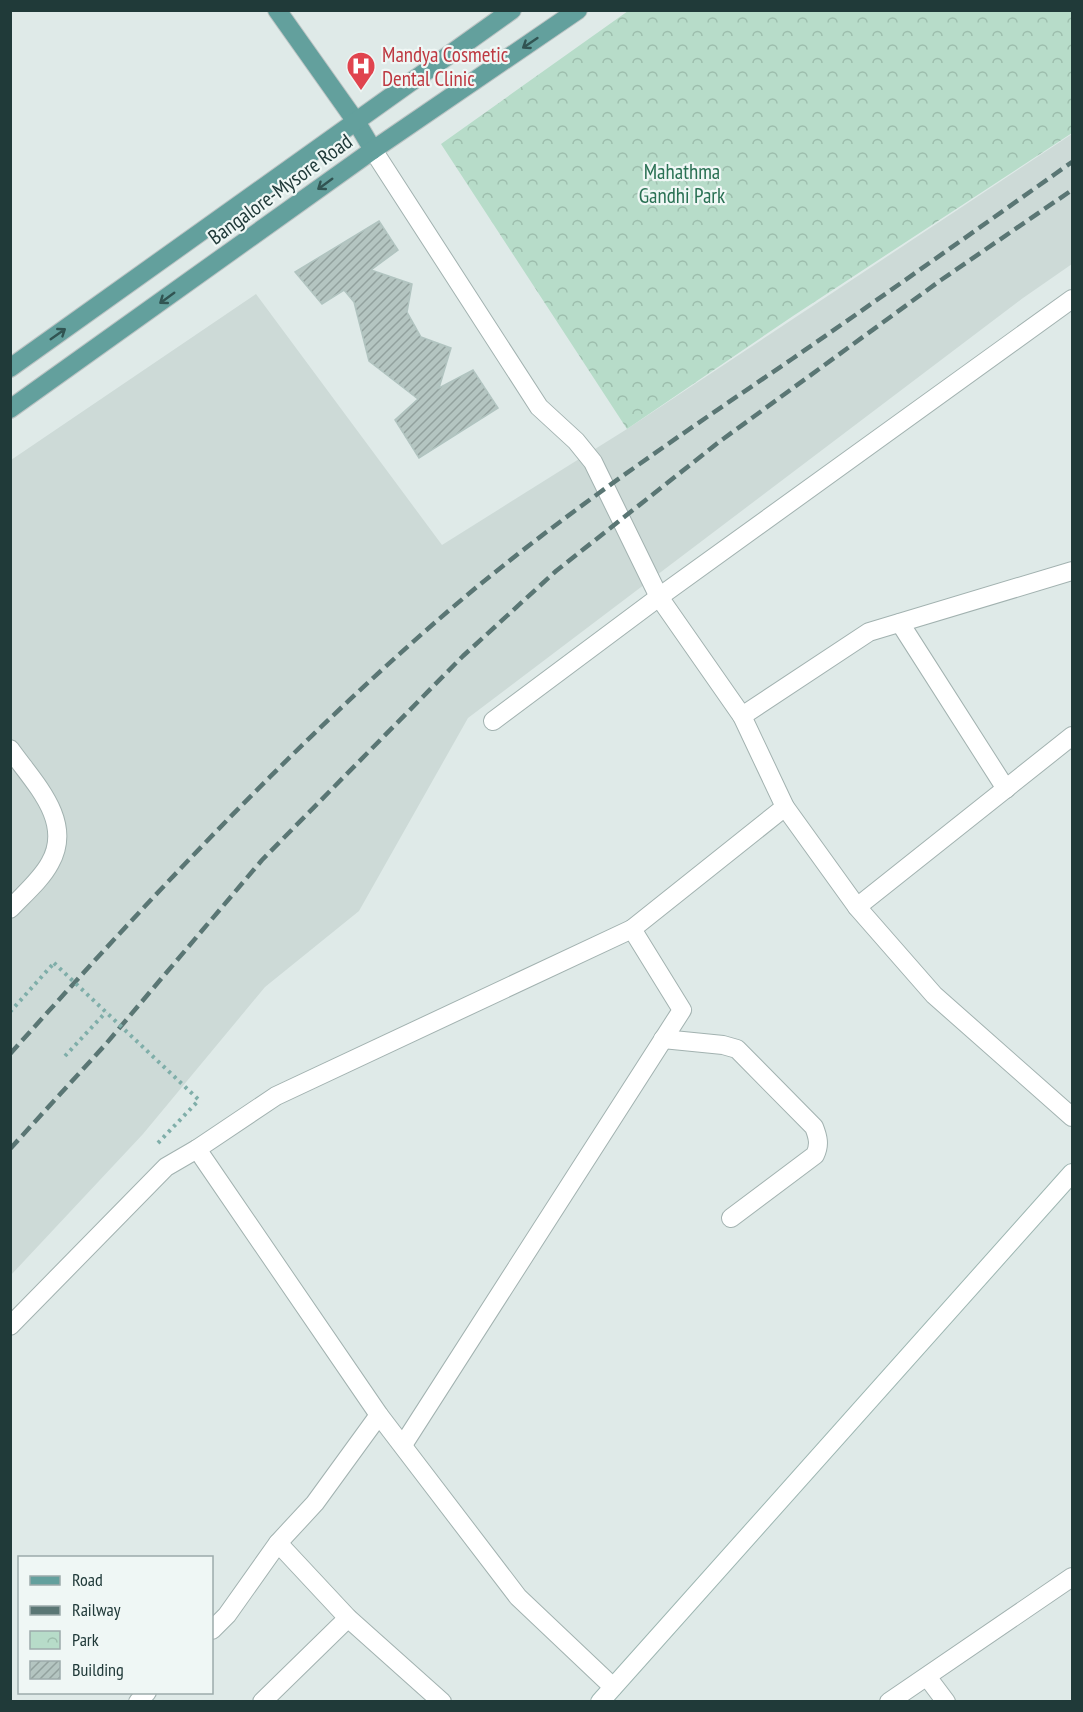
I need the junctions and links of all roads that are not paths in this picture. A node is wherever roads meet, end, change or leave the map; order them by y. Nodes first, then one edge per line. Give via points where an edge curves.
1 (277, 10) edge
2 (512, 10) edge
3 (578, 10) edge
4 (357, 123) junction
5 (373, 150) junction
6 (1072, 299) edge
7 (10, 368) edge
8 (10, 409) edge
9 (1072, 571) edge
10 (659, 597) junction
11 (900, 622) junction
12 (742, 717) junction
13 (493, 721) dead end
14 (1072, 736) edge
15 (10, 749) edge
16 (1006, 789) junction
17 (785, 807) junction
18 (857, 907) junction
19 (10, 909) edge
20 (632, 929) junction
21 (663, 1039) junction
22 (1072, 1117) edge
23 (197, 1149) junction
24 (1072, 1173) edge
25 (731, 1218) dead end
26 (10, 1326) edge
27 (379, 1416) junction
28 (403, 1445) junction
29 (278, 1543) junction
30 (1072, 1577) edge
31 (348, 1618) junction
32 (213, 1629) edge
33 (928, 1678) junction
34 (613, 1687) junction
35 (262, 1701) edge
36 (442, 1701) edge
37 (600, 1701) edge
38 (889, 1701) edge
39 (946, 1701) edge

1 - 4 main road
2 - 4 main road, Bangalore-Mysore Road
3 -> 5 main road, Bangalore-Mysore Road
4 - 5 main road
7 -> 4 main road, Bangalore-Mysore Road
5 -> 8 main road, Bangalore-Mysore Road
5 - 10 street via 539,407 594,462
6 - 10 street
9 - 11 street
10 - 12 street
10 - 13 street
11 - 12 street via 869,632
11 - 16 street
12 - 17 street
14 - 16 street
15 - 19 street via 55,815 59,840 50,865
16 - 18 street
17 - 18 street
17 - 20 street
18 - 22 street via 934,995
20 - 21 street via 682,1010
20 - 23 street via 276,1096
21 - 25 street via 737,1049 814,1127 819,1148 815,1155
21 - 28 street
23 - 26 street via 166,1167
23 - 27 street
24 - 34 street
27 - 28 street
27 - 29 street via 315,1503
28 - 34 street via 518,1597
29 - 31 street
29 - 32 street
30 - 33 street
31 - 35 street
31 - 36 street
33 - 38 street
33 - 39 street
34 - 37 street

